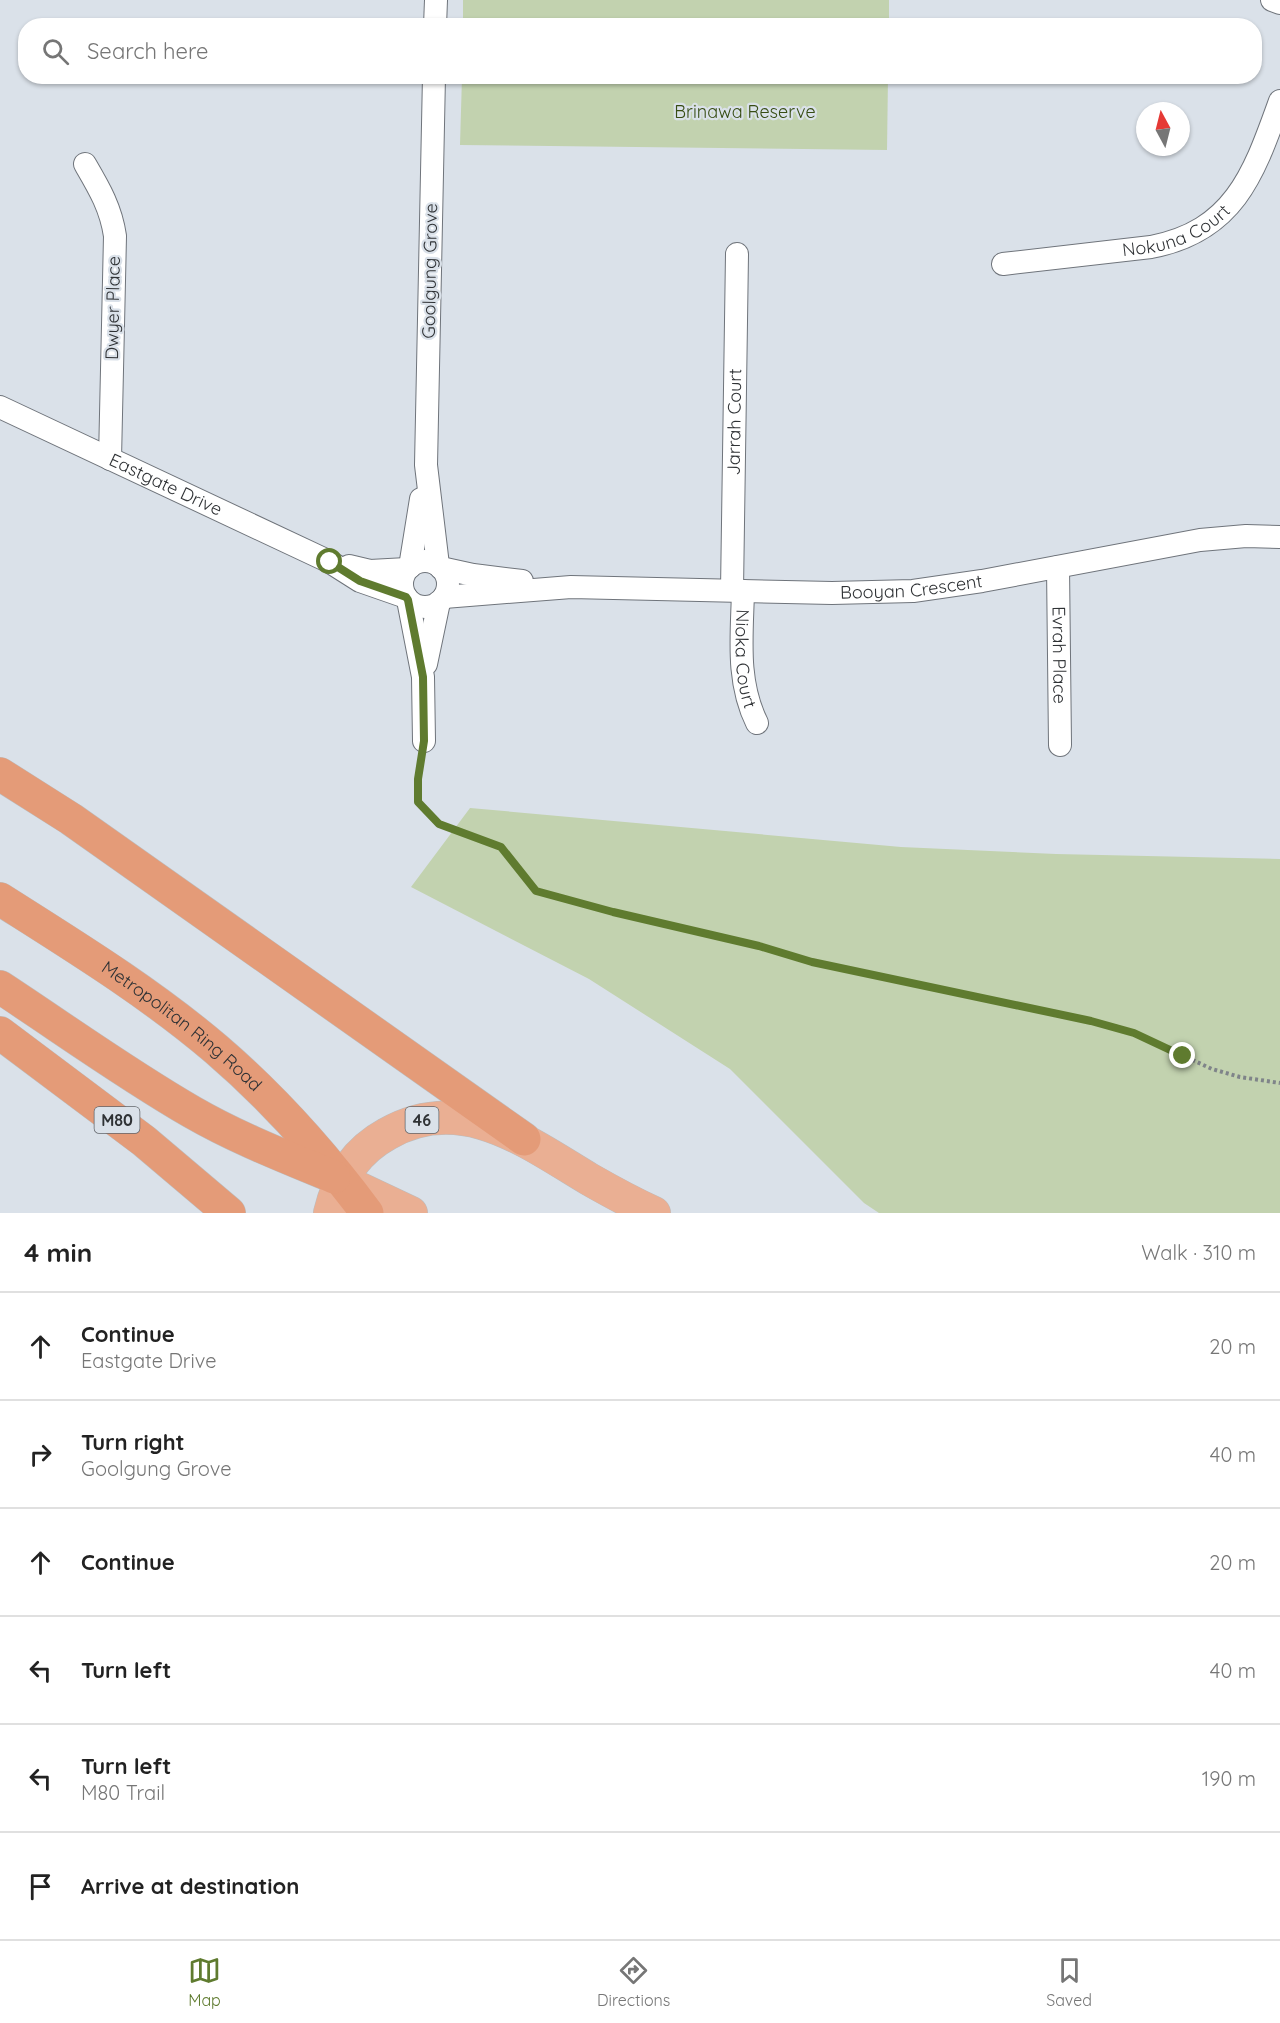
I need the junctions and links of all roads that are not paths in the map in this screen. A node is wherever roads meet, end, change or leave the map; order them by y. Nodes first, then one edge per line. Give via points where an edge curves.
1 (436, 0) edge
2 (1272, 0) edge
3 (1280, 3) edge
4 (435, 18) edge
5 (434, 84) edge
6 (1280, 101) edge
7 (85, 164) dead end
8 (737, 255) dead end
9 (1003, 264) dead end
10 (0, 407) edge
11 (110, 459) junction
12 (426, 465) junction
13 (1280, 524) edge
14 (1246, 536) junction
15 (1280, 537) edge
16 (330, 562) junction
17 (439, 567) junction
18 (1058, 567) junction
19 (409, 568) junction
20 (571, 587) junction
21 (737, 590) junction
22 (407, 599) junction
23 (442, 600) junction
24 (423, 677) junction
25 (757, 723) dead end
26 (424, 741) road end
27 (1060, 745) dead end
28 (0, 774) edge
29 (0, 899) edge
30 (0, 987) edge
31 (0, 1033) edge
32 (524, 1139) junction
33 (341, 1180) junction
34 (229, 1213) edge
35 (330, 1213) edge
36 (367, 1213) edge
37 (411, 1213) edge
38 (654, 1213) edge

1 - 4 street
2 - 3 street
5 - 12 street, Goolgung Grove
6 - 9 street, Nokuna Court via 1246,183 1215,219 1194,233 1151,247
7 - 11 street, Dwyer Place via 106,200 115,236
8 - 21 street, Jarrah Court
10 - 11 street, Eastgate Drive
11 - 16 street, Eastgate Drive
12 - 17 street, Goolgung Grove
12 - 19 street, Goolgung Grove
13 - 14 street, Booyan Crescent
14 - 15 street, Booyan Crescent
14 - 18 street, Booyan Crescent via 1200,540
16 - 19 street, Eastgate Drive via 370,571
16 - 22 street, Eastgate Drive via 360,581
17 - 19 street via 423,561
17 - 20 street, Booyan Crescent
17 - 23 street via 448,585
18 - 21 street, Booyan Crescent via 913,591
18 - 27 street, Evrah Place
19 - 22 street via 402,580
20 - 21 street, Booyan Crescent
20 - 23 street, Booyan Crescent
21 - 25 street, Nioka Court via 742,675
22 - 23 street via 420,607
22 - 24 street
23 - 24 street
24 - 26 street
28 - 32 highway via 81,825
29 - 33 highway, Metropolitan Ring Road via 140,990 210,1044 294,1125
30 - 33 highway, Metropolitan Ring Road via 193,1113
31 - 34 highway, M80 via 144,1141
32 - 33 highway, 46 via 471,1119 419,1120 372,1142
32 - 38 highway, 46
33 - 35 highway, 46
33 - 36 highway, Metropolitan Ring Road
33 - 37 highway, Metropolitan Ring Road

